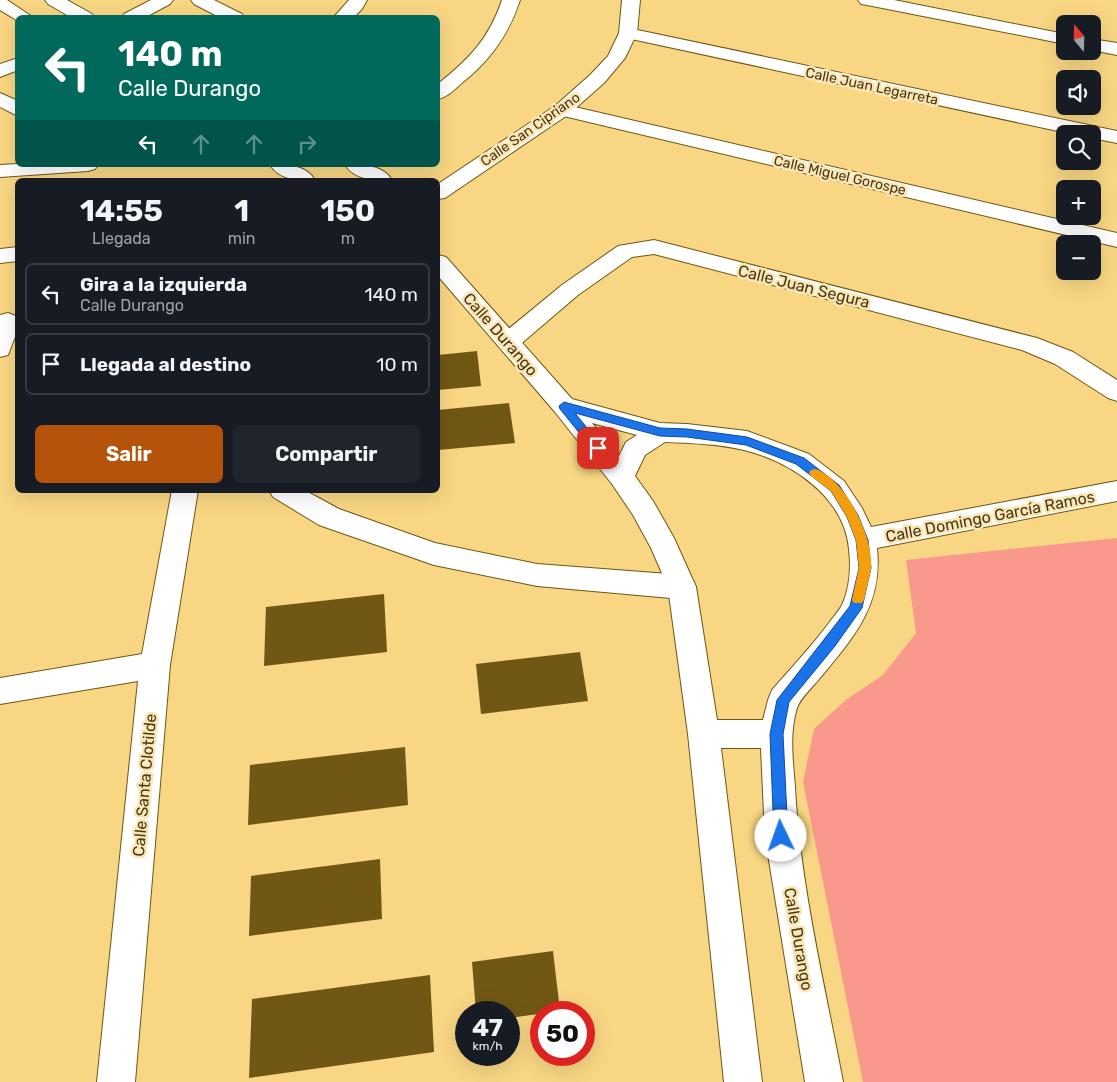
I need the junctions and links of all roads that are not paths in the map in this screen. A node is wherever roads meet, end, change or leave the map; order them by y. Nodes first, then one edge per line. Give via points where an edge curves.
1 (54, 0) edge
2 (164, 0) edge
3 (200, 0) edge
4 (358, 0) edge
5 (511, 0) edge
6 (632, 0) edge
7 (867, 0) edge
8 (0, 3) edge
9 (20, 15) edge
10 (81, 15) edge
11 (136, 15) edge
12 (230, 15) edge
13 (345, 15) edge
14 (628, 33) junction
15 (1056, 37) edge
16 (1101, 46) edge
17 (1117, 49) edge
18 (15, 64) edge
19 (0, 71) edge
20 (440, 91) edge
21 (0, 99) edge
22 (15, 108) edge
23 (562, 110) junction
24 (1117, 137) edge
25 (59, 167) edge
26 (283, 167) edge
27 (359, 167) edge
28 (0, 171) edge
29 (302, 178) edge
30 (378, 178) edge
31 (440, 192) edge
32 (1117, 240) edge
33 (15, 254) edge
34 (0, 256) edge
35 (440, 264) edge
36 (8, 321) edge
37 (508, 342) junction
38 (0, 349) edge
39 (1117, 392) edge
40 (564, 406) junction
41 (660, 432) junction
42 (621, 477) junction
43 (1117, 491) edge
44 (184, 493) edge
45 (287, 493) edge
46 (862, 540) junction
47 (682, 587) junction
48 (155, 666) junction
49 (0, 691) edge
50 (704, 734) junction
51 (776, 734) junction
52 (116, 1082) edge
53 (743, 1082) edge
54 (824, 1082) edge

1 - 10 street
2 - 11 street
3 - 12 street
4 - 13 street
5 - 20 street via 494,41 474,65
6 - 14 street, Calle San Cipriano
7 - 15 street
8 - 9 street
14 - 23 street, Calle San Cipriano via 616,58
14 - 24 street, Calle Juan Legarreta
16 - 17 street
18 - 19 street
21 - 22 street
23 - 31 street, Calle San Cipriano
23 - 32 street, Calle Miguel Gorospe
25 - 28 street
26 - 29 street
27 - 30 street
33 - 34 street
35 - 37 street, Calle Durango
36 - 38 street
37 - 39 street, Calle Juan Segura via 604,265 626,251 654,247 1029,344 1064,358
37 - 40 street, Calle Durango
40 - 41 street, Calle Durango
40 - 42 street, Calle Durango
41 - 42 street via 634,449
41 - 46 street, Calle Durango via 747,441 800,461 835,488 852,515
42 - 47 street, Calle Durango via 643,508
43 - 46 street, Calle Domingo García Ramos
44 - 48 street, Calle Santa Clotilde
45 - 47 street via 329,517 434,554 537,575
46 - 51 street, Calle Durango via 865,568 856,608 783,700
47 - 50 street, Calle Durango
48 - 49 street
48 - 52 street, Calle Santa Clotilde
50 - 51 street
50 - 53 street, Calle Durango
51 - 54 street, Calle Durango via 781,836

